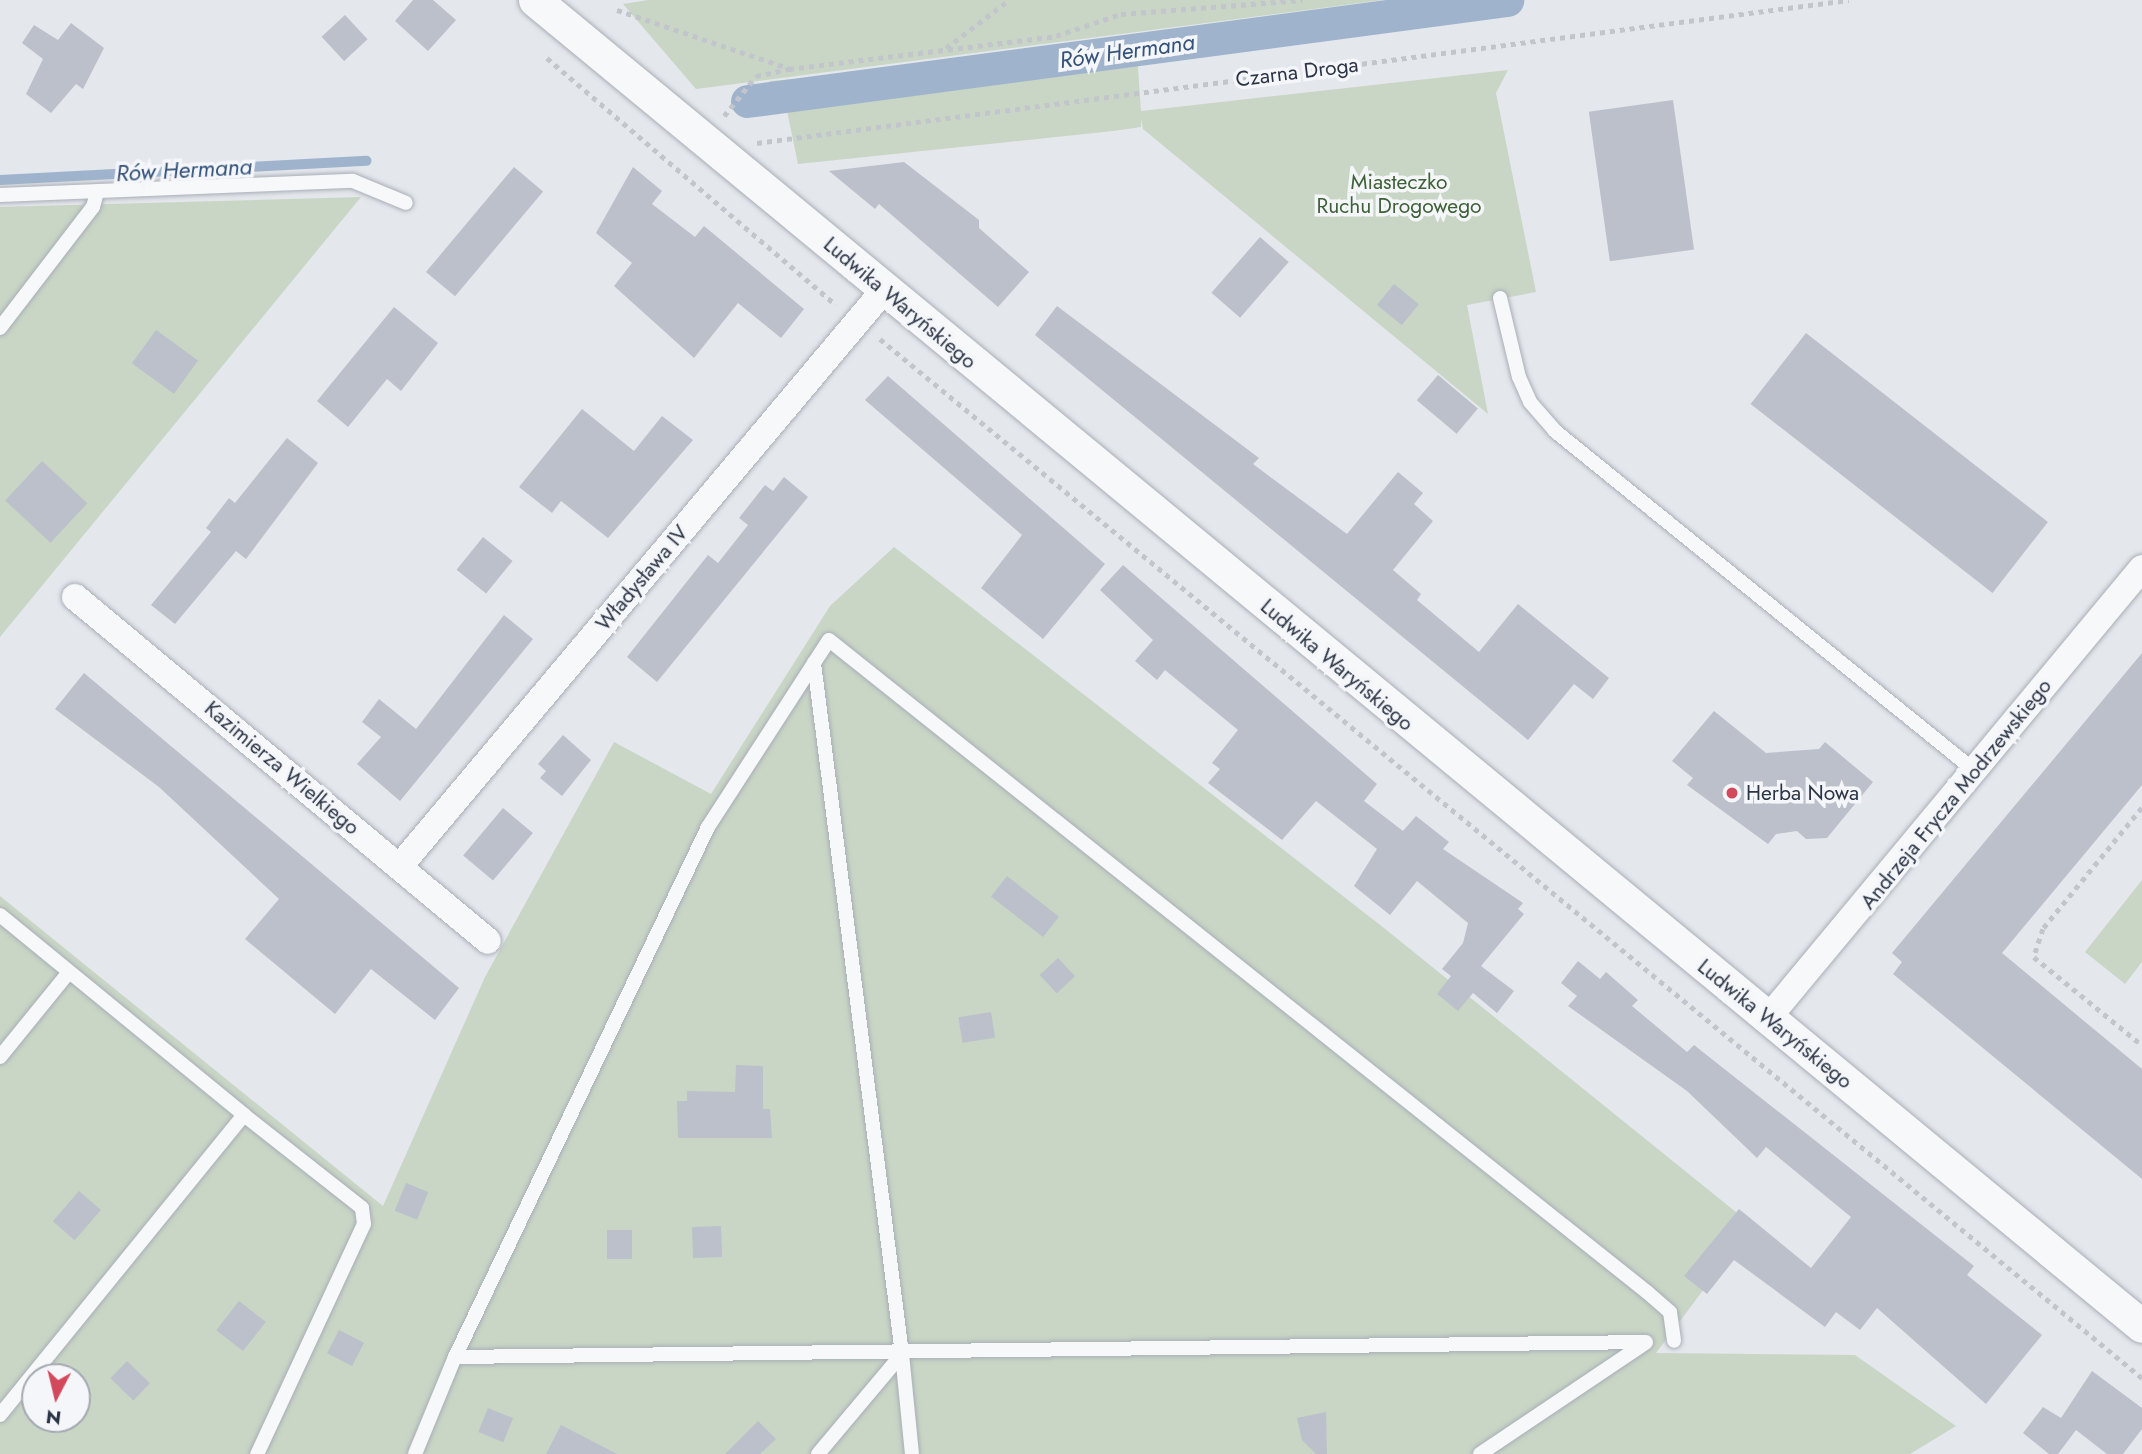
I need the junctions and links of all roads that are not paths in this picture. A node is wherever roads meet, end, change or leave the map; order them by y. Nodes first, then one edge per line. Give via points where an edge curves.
1 (535, 0) edge
2 (97, 191) junction
3 (0, 195) edge
4 (406, 203) dead end
5 (884, 290) junction
6 (1500, 298) dead end
7 (0, 328) edge
8 (2142, 568) edge
9 (75, 597) dead end
10 (814, 663) junction
11 (1975, 771) junction
12 (400, 866) junction
13 (0, 915) edge
14 (488, 941) dead end
15 (69, 972) junction
16 (1768, 1018) junction
17 (0, 1057) edge
18 (244, 1115) junction
19 (2142, 1326) edge
20 (1674, 1341) dead end
21 (902, 1354) junction
22 (455, 1357) junction
23 (0, 1415) edge
24 (257, 1454) edge
25 (415, 1454) edge
26 (818, 1454) edge
27 (912, 1454) edge
28 (1480, 1454) edge

1 - 5 street, Ludwika Waryńskiego
2 - 3 lane
2 - 4 lane via 353,181
2 - 7 lane via 93,207
5 - 12 street, Władysława IV
5 - 16 street, Ludwika Waryńskiego
6 - 11 lane via 1519,377 1530,402 1555,431
8 - 11 street, Andrzeja Frycza Modrzewskiego
9 - 12 street, Kazimierza Wielkiego
10 - 20 lane via 829,640 1647,1292 1670,1312
10 - 21 lane
10 - 22 lane via 708,827
11 - 16 street, Andrzeja Frycza Modrzewskiego
12 - 14 street, Kazimierza Wielkiego
13 - 15 lane
15 - 17 lane
15 - 18 lane
16 - 19 street, Ludwika Waryńskiego
18 - 23 lane
18 - 24 lane via 362,1208 364,1224
21 - 22 lane
21 - 26 lane
21 - 27 lane
21 - 28 lane via 1646,1342
22 - 25 lane

